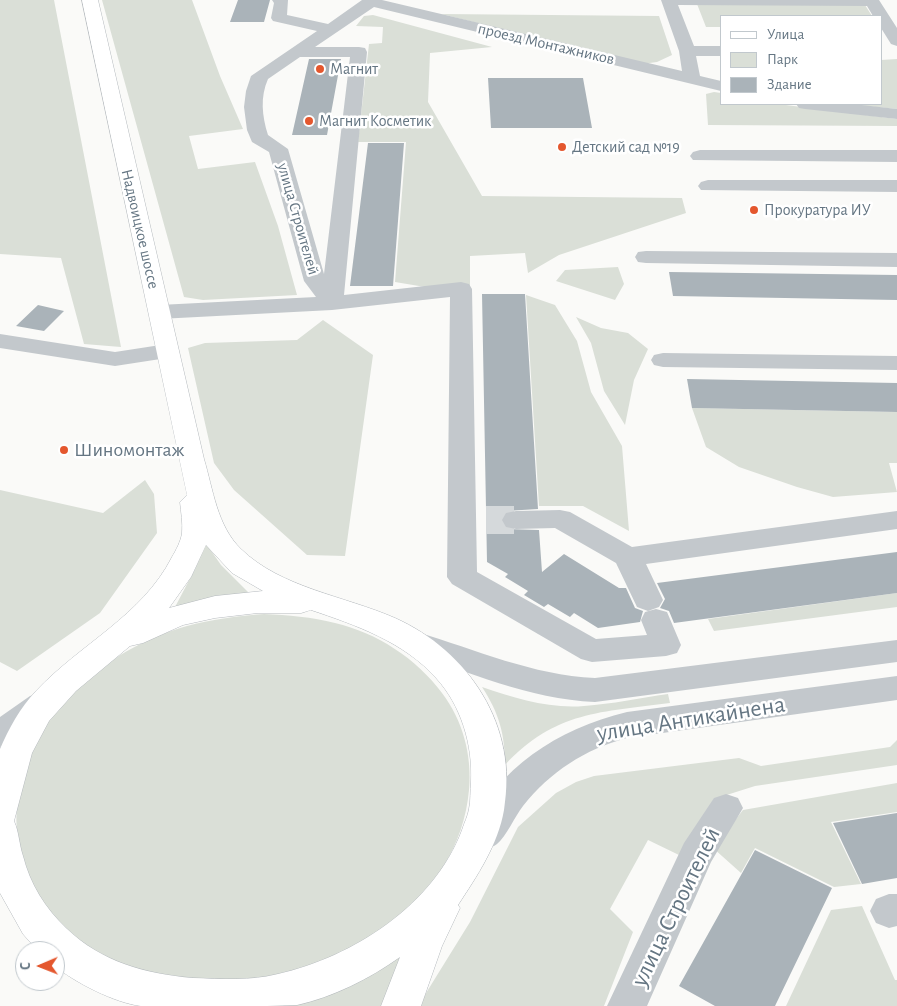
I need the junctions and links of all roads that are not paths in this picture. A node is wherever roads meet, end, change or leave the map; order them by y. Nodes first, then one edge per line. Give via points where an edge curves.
1 (90, 0) edge
2 (280, 0) edge
3 (669, 0) edge
4 (871, 0) edge
5 (370, 1) edge
6 (881, 15) edge
7 (882, 17) edge
8 (330, 29) junction
9 (897, 41) edge
10 (687, 51) junction
11 (720, 51) edge
12 (296, 52) junction
13 (882, 52) edge
14 (897, 52) edge
15 (692, 79) junction
16 (720, 86) edge
17 (814, 105) edge
18 (897, 114) edge
19 (700, 156) dead end
20 (897, 156) edge
21 (708, 186) dead end
22 (897, 186) edge
23 (646, 257) dead end
24 (897, 260) edge
25 (332, 303) junction
26 (159, 312) junction
27 (0, 341) edge
28 (167, 351) junction
29 (663, 360) dead end
30 (897, 363) edge
31 (191, 459) junction
32 (516, 520) tunnel mouth
33 (897, 520) edge
34 (628, 557) junction
35 (350, 612) junction
36 (417, 643) junction
37 (107, 649) junction
38 (897, 651) edge
39 (897, 688) edge
40 (47, 701) junction
41 (0, 734) edge
42 (726, 808) dead end
43 (0, 814) edge
44 (1, 844) edge
45 (456, 880) junction
46 (168, 994) junction
47 (205, 1006) edge
48 (402, 1006) edge
49 (627, 1006) edge

1 - 26 main road, Надвоицкое шоссе
2 - 8 street via 279,18
3 - 4 street
3 - 10 street
4 - 6 street
5 - 8 street, улица Строителей
5 - 15 street, проезд Монтажников
7 - 9 street
8 - 12 street, улица Строителей
10 - 11 street
10 - 15 street
12 - 25 street, улица Строителей via 260,76 253,91 254,122 258,138 278,149 315,281
12 - 25 street via 360,52
13 - 14 street
15 - 16 street, проезд Монтажников
17 - 18 street
19 - 20 street
21 - 22 street
23 - 24 street
25 - 26 street, улица Строителей
25 - 34 street via 461,289 475,520 462,577 592,651 666,645
26 - 28 main road, Надвоицкое шоссе
27 - 28 street via 115,359
28 - 31 main road, Надвоицкое шоссе
29 - 30 street
31 - 35 main road via 213,533 223,549 258,577
31 - 37 main road via 196,533 184,566 163,598
32 - 34 street via 560,520
33 - 34 street
35 - 36 main road via 386,625
35 - 37 main road via 311,603 227,604 185,613 145,628
36 - 38 street, улица Антикайнена via 524,682 575,690
36 - 45 main road via 435,658 464,692 480,726 488,755 490,778 482,827
37 - 40 main road via 75,673
39 - 45 street, улица Антикайнена via 637,723 586,736 564,748 519,786 499,810
40 - 41 street
40 - 43 main road via 27,728 12,758
42 - 49 street, улица Строителей via 697,854
44 - 46 main road via 16,892 40,928 74,958 117,980
45 - 46 main road via 420,921 379,953 330,977 277,993 222,999
45 - 48 main road via 423,946
46 - 47 main road

